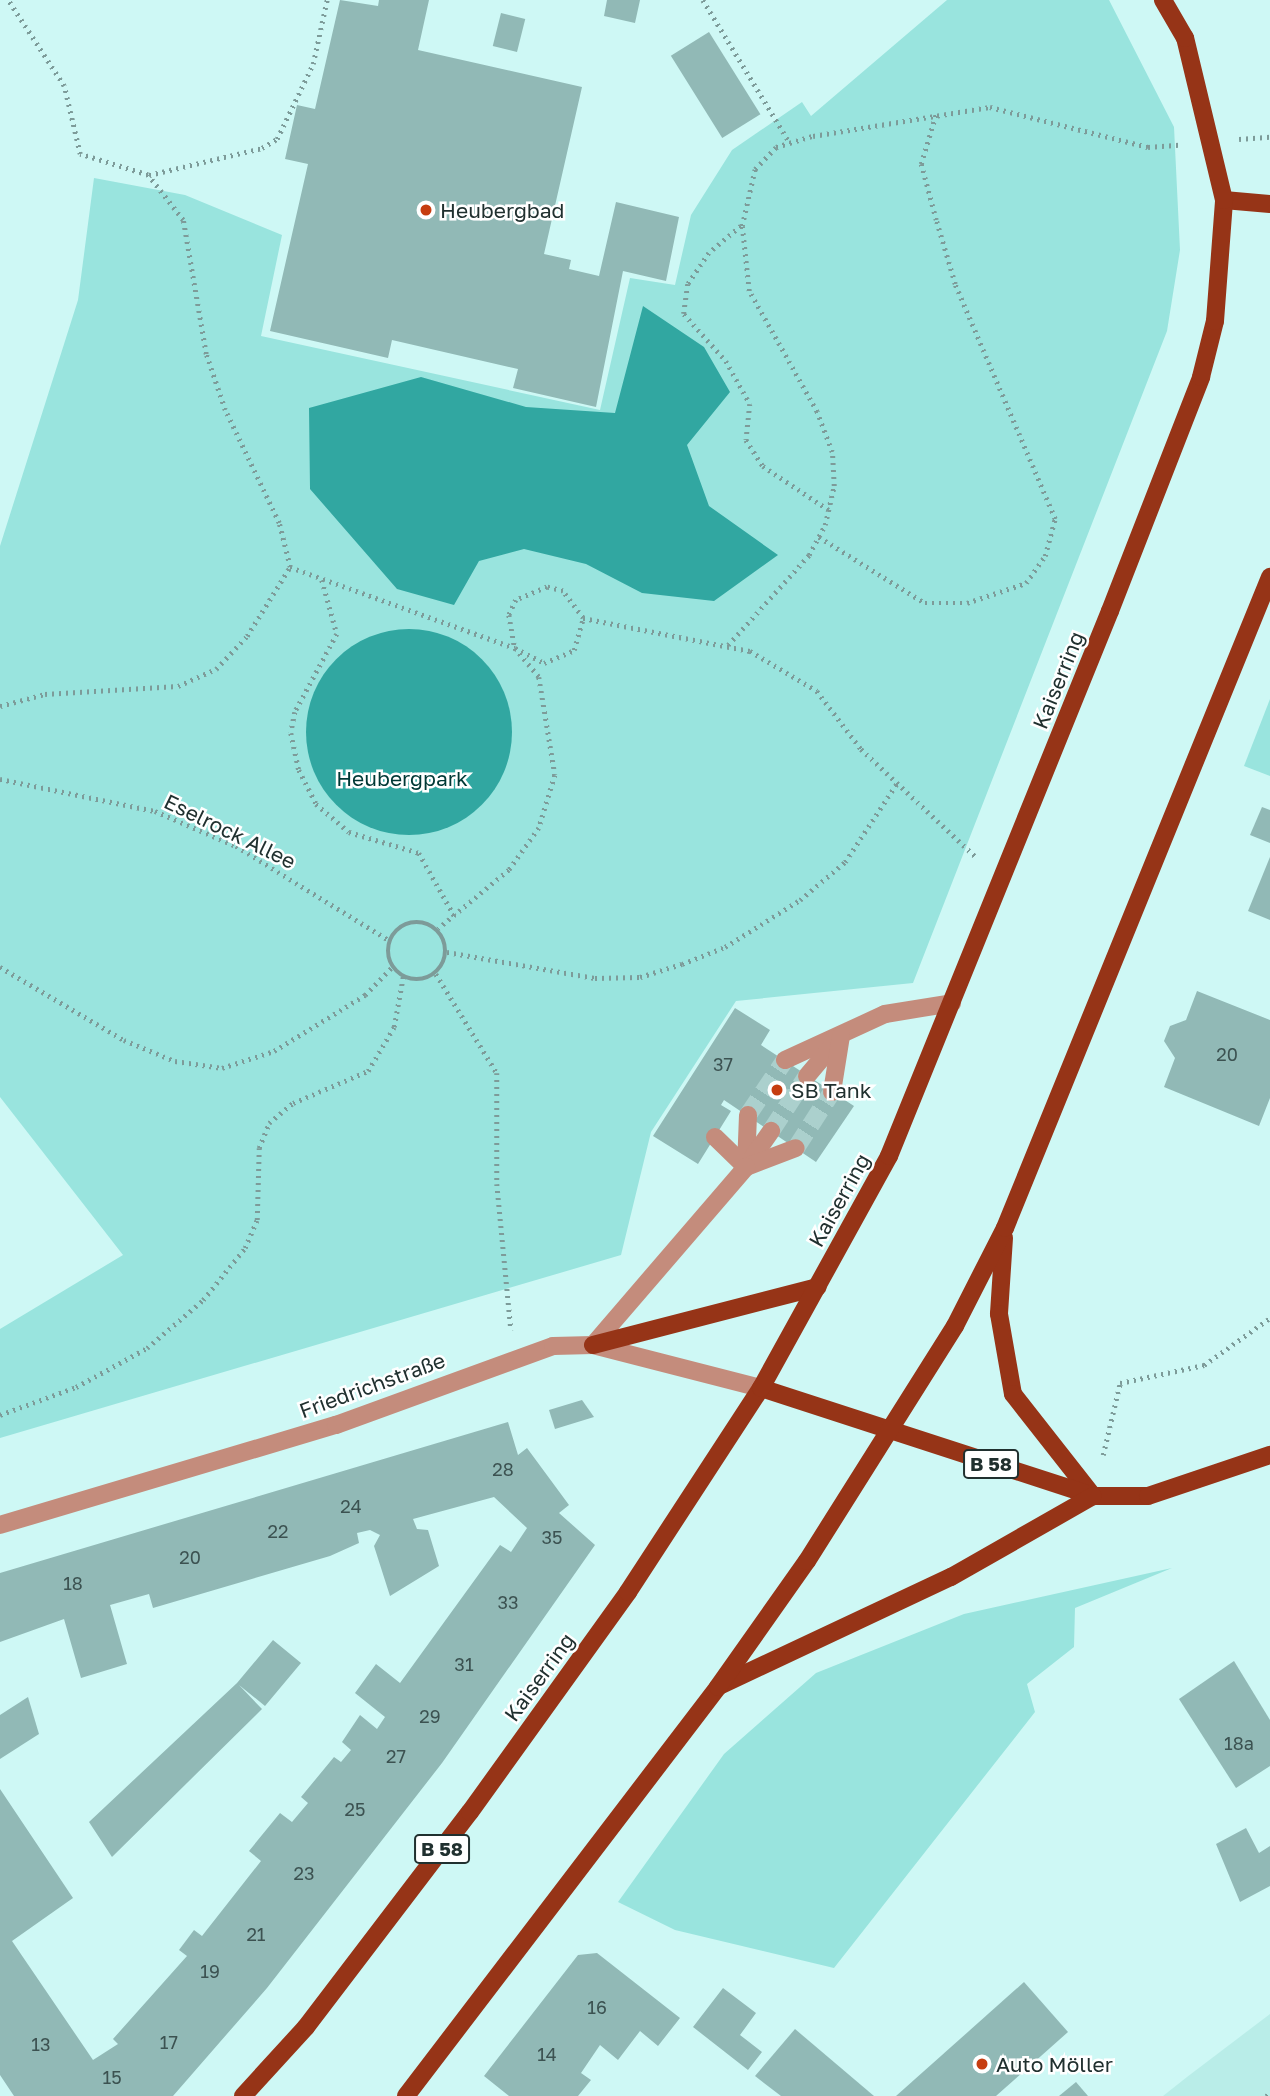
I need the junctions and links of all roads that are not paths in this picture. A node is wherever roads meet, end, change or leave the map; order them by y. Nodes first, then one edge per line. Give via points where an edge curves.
1 (1163, 0) edge
2 (1223, 200) junction
3 (1270, 204) edge
4 (1270, 577) edge
5 (952, 1003) junction
6 (841, 1036) junction
7 (785, 1060) tunnel mouth
8 (807, 1076) tunnel mouth
9 (832, 1092) tunnel mouth
10 (748, 1115) tunnel mouth
11 (771, 1131) tunnel mouth
12 (715, 1137) dead end
13 (796, 1148) tunnel mouth
14 (746, 1167) junction
15 (1005, 1228) junction
16 (818, 1287) junction
17 (593, 1345) junction
18 (761, 1388) junction
19 (889, 1432) junction
20 (1270, 1455) edge
21 (1093, 1496) junction
22 (0, 1525) edge
23 (718, 1687) junction
24 (243, 2096) edge
25 (406, 2096) edge

1 - 2 main road, Kaiserring via 1185,38
2 - 3 main road
2 - 5 main road, Kaiserring via 1215,321 1201,377
4 - 15 main road
5 - 6 street via 885,1014
5 - 16 main road, Kaiserring via 889,1156
6 - 7 street
6 - 8 street
6 - 9 street
10 - 14 street
11 - 14 street
12 - 14 street
13 - 14 street
14 - 17 street
15 - 19 main road via 955,1326
15 - 21 main road via 999,1314 1013,1394
16 - 17 main road
16 - 18 main road, Kaiserring
17 - 18 street, Friedrichstraße
17 - 22 street, Friedrichstraße via 513,1357 336,1425
18 - 19 main road, B 58
18 - 24 main road, Kaiserring / B 58 via 628,1592 470,1812 306,2027
19 - 21 main road, B 58
19 - 23 main road, B 58
20 - 21 main road, B 58 via 1148,1496
21 - 23 main road, B 58 via 951,1577
23 - 25 main road, B 58

